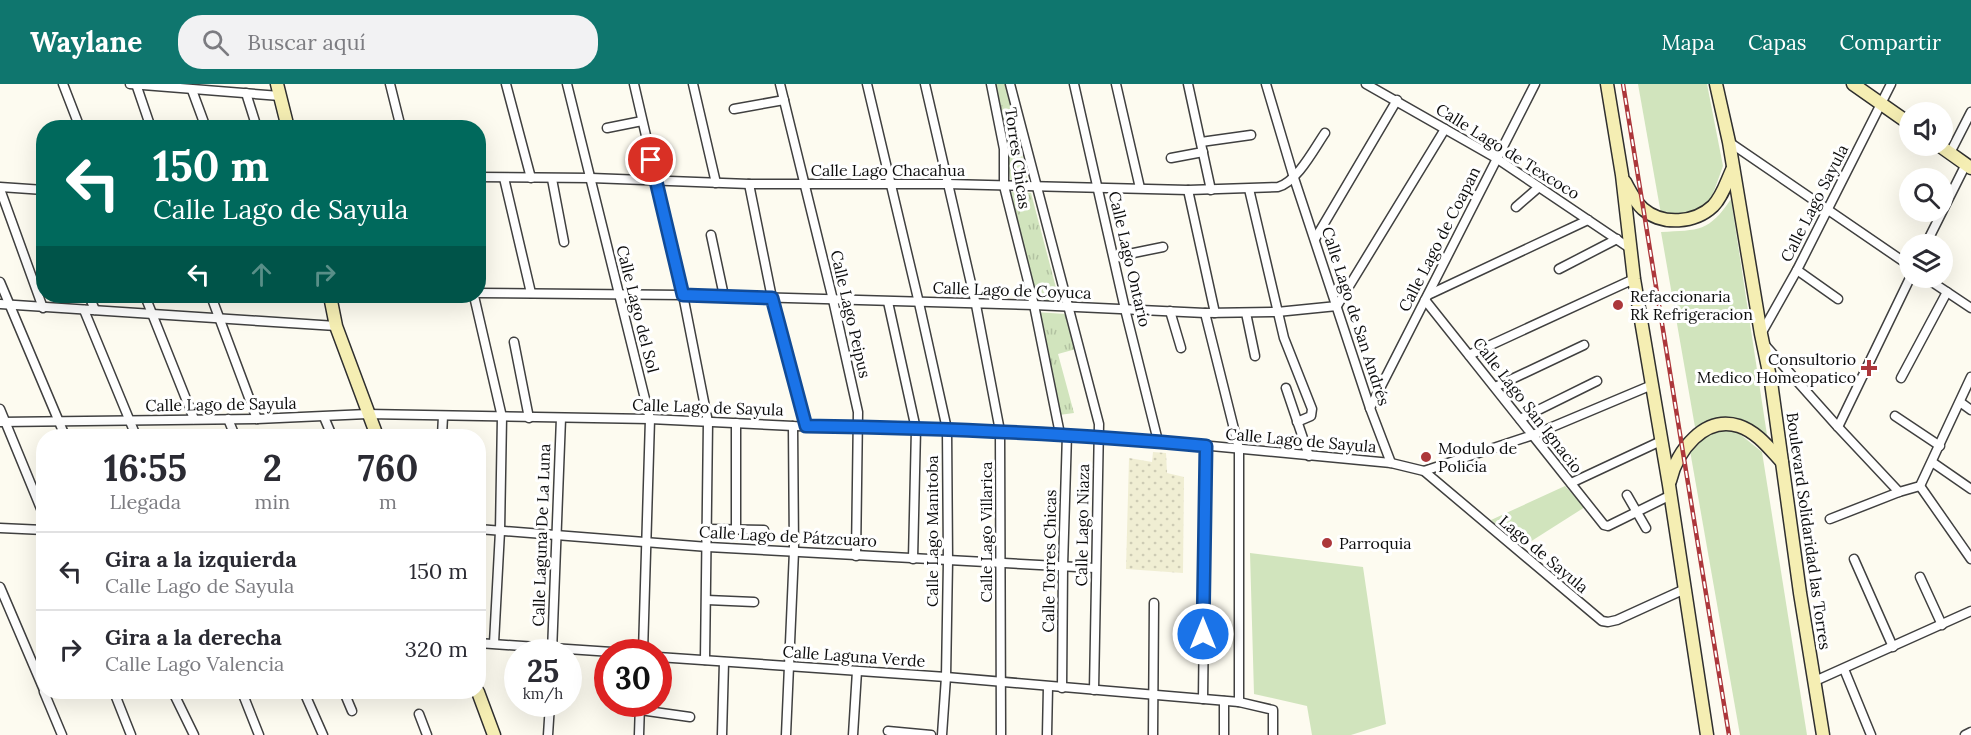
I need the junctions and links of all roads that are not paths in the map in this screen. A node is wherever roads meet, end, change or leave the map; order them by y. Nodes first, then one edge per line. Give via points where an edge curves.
1 (63, 84) edge
2 (130, 84) edge
3 (136, 84) edge
4 (390, 84) edge
5 (506, 84) edge
6 (567, 84) edge
7 (634, 84) edge
8 (693, 84) edge
9 (780, 84) edge
10 (867, 84) edge
11 (925, 84) edge
12 (991, 84) edge
13 (1010, 84) edge
14 (1074, 84) edge
15 (1116, 84) edge
16 (1188, 84) edge
17 (1266, 84) edge
18 (1366, 84) edge
19 (1388, 84) edge
20 (1535, 84) edge
21 (1607, 84) edge
22 (1716, 84) edge
23 (1853, 84) edge
24 (1891, 84) edge
25 (187, 88) edge
26 (278, 90) edge
27 (246, 93) junction
28 (1384, 94) junction
29 (784, 100) junction
30 (1397, 100) junction
31 (1881, 105) junction
32 (734, 109) dead end
33 (1971, 112) edge
34 (1899, 117) edge
35 (77, 120) edge
36 (148, 120) edge
37 (202, 120) edge
38 (254, 120) edge
39 (286, 120) edge
40 (399, 120) edge
41 (642, 121) junction
42 (607, 128) dead end
43 (1445, 129) junction
44 (1325, 133) dead end
45 (1251, 135) dead end
46 (1729, 142) junction
47 (1202, 147) junction
48 (1953, 147) edge
49 (1953, 155) edge
50 (1171, 158) dead end
51 (1497, 158) junction
52 (1969, 166) edge
53 (1733, 168) junction
54 (1622, 175) junction
55 (486, 177) edge
56 (504, 178) junction
57 (531, 178) junction
58 (552, 178) junction
59 (591, 178) junction
60 (1294, 178) junction
61 (656, 180) junction
62 (716, 183) junction
63 (889, 183) junction
64 (749, 184) junction
65 (947, 184) junction
66 (805, 185) junction
67 (1004, 186) junction
68 (1036, 186) junction
69 (1099, 187) junction
70 (1539, 187) junction
71 (0, 188) edge
72 (1140, 188) junction
73 (1248, 189) junction
74 (36, 190) edge
75 (1188, 190) junction
76 (1211, 190) junction
77 (1516, 207) dead end
78 (1828, 209) junction
79 (1588, 220) junction
80 (1932, 234) edge
81 (711, 235) dead end
82 (1315, 239) junction
83 (1617, 240) junction
84 (564, 242) dead end
85 (1163, 247) dead end
86 (1630, 249) junction
87 (1114, 257) junction
88 (1899, 258) edge
89 (1559, 268) dead end
90 (1797, 270) junction
91 (1634, 279) junction
92 (0, 282) edge
93 (36, 288) edge
94 (1905, 288) edge
95 (1941, 288) edge
96 (1947, 292) junction
97 (486, 293) edge
98 (531, 293) junction
99 (619, 294) junction
100 (683, 295) junction
101 (723, 296) junction
102 (772, 298) junction
103 (1427, 298) junction
104 (1838, 298) dead end
105 (833, 300) junction
106 (888, 302) junction
107 (41, 303) edge
108 (92, 303) edge
109 (148, 303) edge
110 (214, 303) edge
111 (331, 303) edge
112 (476, 303) edge
113 (919, 303) junction
114 (4, 304) edge
115 (976, 305) junction
116 (1034, 305) junction
117 (1337, 306) junction
118 (1069, 307) junction
119 (43, 308) junction
120 (1971, 308) edge
121 (1125, 309) junction
122 (84, 310) junction
123 (95, 310) junction
124 (1170, 312) junction
125 (1277, 312) junction
126 (152, 313) junction
127 (1205, 313) junction
128 (1215, 313) junction
129 (1246, 313) junction
130 (219, 318) junction
131 (336, 326) junction
132 (1762, 338) junction
133 (514, 342) dead end
134 (1584, 345) dead end
135 (1181, 348) dead end
136 (1469, 355) junction
137 (1256, 356) dead end
138 (1971, 377) edge
139 (1901, 378) dead end
140 (1597, 381) dead end
141 (1652, 385) junction
142 (1495, 387) junction
143 (1286, 388) dead end
144 (1960, 402) junction
145 (1370, 408) junction
146 (0, 410) edge
147 (1971, 410) edge
148 (368, 414) junction
149 (443, 416) junction
150 (1895, 416) dead end
151 (324, 417) junction
152 (502, 417) junction
153 (529, 418) junction
154 (561, 418) junction
155 (650, 418) junction
156 (129, 419) junction
157 (194, 419) junction
158 (228, 419) junction
159 (257, 419) junction
160 (1520, 419) junction
161 (58, 420) junction
162 (3, 422) edge
163 (708, 422) junction
164 (1297, 422) junction
165 (736, 423) junction
166 (793, 426) junction
167 (806, 426) junction
168 (859, 427) junction
169 (1838, 427) junction
170 (62, 429) edge
171 (133, 429) edge
172 (232, 429) edge
173 (329, 429) edge
174 (374, 429) edge
175 (442, 429) edge
176 (916, 429) junction
177 (947, 429) junction
178 (1000, 431) junction
179 (1063, 434) junction
180 (1533, 435) junction
181 (1099, 437) junction
182 (1158, 441) junction
183 (1661, 441) junction
184 (1206, 446) junction
185 (1940, 446) junction
186 (1239, 449) junction
187 (1309, 456) junction
188 (1782, 462) junction
189 (1932, 462) junction
190 (1391, 463) junction
191 (1424, 471) junction
192 (1571, 483) junction
193 (1920, 486) junction
194 (1971, 489) edge
195 (1670, 490) junction
196 (1899, 492) junction
197 (1627, 495) dead end
198 (36, 498) edge
199 (1637, 512) junction
200 (1830, 519) dead end
201 (0, 528) edge
202 (1646, 528) dead end
203 (708, 529) junction
204 (736, 529) junction
205 (36, 530) edge
206 (486, 530) edge
207 (764, 530) dead end
208 (500, 531) junction
209 (555, 535) junction
210 (646, 542) junction
211 (708, 547) junction
212 (794, 551) junction
213 (856, 556) junction
214 (1854, 558) dead end
215 (1971, 558) edge
216 (913, 559) junction
217 (948, 561) junction
218 (1002, 563) junction
219 (1063, 566) junction
220 (1095, 568) junction
221 (1920, 577) dead end
222 (0, 586) edge
223 (1685, 589) junction
224 (707, 600) junction
225 (754, 602) dead end
226 (1154, 603) dead end
227 (1971, 611) edge
228 (1942, 625) junction
229 (552, 639) edge
230 (643, 639) edge
231 (486, 643) edge
232 (494, 643) junction
233 (504, 644) edge
234 (1893, 646) junction
235 (672, 658) edge
236 (705, 660) junction
237 (724, 662) junction
238 (788, 667) junction
239 (1844, 669) junction
240 (857, 671) junction
241 (36, 672) edge
242 (946, 677) junction
243 (1815, 681) junction
244 (1002, 682) junction
245 (1048, 687) junction
246 (1062, 688) junction
247 (1094, 690) junction
248 (1154, 694) junction
249 (47, 699) edge
250 (117, 699) edge
251 (176, 699) edge
252 (245, 699) edge
253 (307, 699) edge
254 (347, 699) edge
255 (481, 699) edge
256 (1203, 699) junction
257 (1224, 701) junction
258 (1239, 702) junction
259 (352, 711) dead end
260 (672, 713) edge
261 (419, 714) dead end
262 (549, 717) edge
263 (640, 717) edge
264 (690, 717) dead end
265 (888, 731) dead end
266 (1971, 732) edge
267 (62, 735) edge
268 (131, 735) edge
269 (194, 735) edge
270 (259, 735) edge
271 (323, 735) edge
272 (427, 735) edge
273 (494, 735) edge
274 (548, 735) edge
275 (639, 735) edge
276 (722, 735) edge
277 (786, 735) edge
278 (853, 735) edge
279 (931, 735) edge
280 (942, 735) edge
281 (1001, 735) edge
282 (1047, 735) edge
283 (1153, 735) edge
284 (1224, 735) edge
285 (1273, 735) edge
286 (1707, 735) edge
287 (1823, 735) edge
288 (1871, 735) edge
289 (1965, 735) edge

1 - 35 street
2 - 3 street
3 - 25 street
3 - 36 street
4 - 40 street
5 - 57 street
6 - 59 street, Calle Lago del Sol
7 - 41 street
8 - 62 street
9 - 29 street, Calle Lago Peipus
10 - 63 street, Calle Lago Manitoba
11 - 65 street, Calle Lago Villarica
12 - 67 street, Torres Chicas via 1004,148
13 - 68 street, Calle Lago Niaza
14 - 69 street, Calle Lago Ontario
15 - 72 street
16 - 47 street
17 - 60 street, Calle Lago de San Andrés
18 - 28 street, Calle Lago de Texcoco
19 - 28 street
20 - 51 street, Calle Lago de Coapan
21 - 54 main road
22 - 46 main road, Boulevard Solidaridad las Torres
23 - 31 main road
24 - 31 street, Calle Lago Sayula
25 - 27 street
25 - 37 street
26 - 27 street
26 - 39 main road
27 - 38 street
28 - 30 street, Calle Lago de Texcoco
29 - 32 street
29 - 66 street, Calle Lago Peipus
30 - 43 street, Calle Lago de Texcoco
30 - 82 street
31 - 34 main road
31 - 78 street, Calle Lago Sayula
33 - 48 street
41 - 42 street
41 - 61 street
43 - 51 street, Calle Lago de Texcoco
43 - 117 street
44 - 60 street
45 - 47 street
46 - 53 main road, Boulevard Solidaridad las Torres
46 - 78 street
47 - 50 street
47 - 76 street
49 - 52 main road
51 - 70 street, Calle Lago de Texcoco
51 - 103 street, Calle Lago de Coapan
52 - 80 street
53 - 54 main road via 1715,203 1695,216 1677,220 1658,218 1642,208
53 - 132 main road, Boulevard Solidaridad las Torres
54 - 86 main road
55 - 56 street, Calle Lago Chacahua
56 - 57 street, Calle Lago Chacahua
56 - 98 street
57 - 58 street, Calle Lago Chacahua
58 - 59 street, Calle Lago Chacahua
58 - 84 street
59 - 61 street, Calle Lago Chacahua
59 - 99 street, Calle Lago del Sol
60 - 73 street, Calle Lago Chacahua via 1278,187
60 - 82 street, Calle Lago de San Andrés
61 - 62 street, Calle Lago Chacahua
61 - 100 street
62 - 64 street, Calle Lago Chacahua
63 - 65 street, Calle Lago Chacahua
63 - 66 street, Calle Lago Chacahua
63 - 113 street, Calle Lago Manitoba
64 - 66 street, Calle Lago Chacahua
64 - 102 street
65 - 67 street, Calle Lago Chacahua
65 - 115 street, Calle Lago Villarica
66 - 105 street, Calle Lago Peipus
67 - 68 street, Calle Lago Chacahua
67 - 116 street, Torres Chicas
68 - 69 street, Calle Lago Chacahua
68 - 118 street, Calle Lago Niaza
69 - 72 street, Calle Lago Chacahua
69 - 87 street, Calle Lago Ontario
70 - 77 street
70 - 79 street, Calle Lago de Texcoco
71 - 74 street
71 - 93 street
72 - 75 street, Calle Lago Chacahua
73 - 76 street, Calle Lago Chacahua
73 - 125 street
75 - 76 street, Calle Lago Chacahua
75 - 128 street
78 - 88 street
78 - 90 street, Calle Lago Sayula
79 - 83 street, Calle Lago de Texcoco
79 - 103 street
81 - 101 street
82 - 117 street, Calle Lago de San Andrés
83 - 86 street, Calle Lago de Texcoco
83 - 89 street
85 - 87 street
86 - 91 main road
87 - 121 street, Calle Lago Ontario
90 - 104 street
90 - 132 street, Calle Lago Sayula
91 - 136 street
91 - 141 main road
92 - 114 street
94 - 169 street
95 - 96 street
96 - 120 street
96 - 139 street
97 - 98 street, Calle Lago de Coyuca
98 - 99 street, Calle Lago de Coyuca
99 - 100 street, Calle Lago de Coyuca
99 - 155 street, Calle Lago del Sol
100 - 101 street, Calle Lago de Coyuca
100 - 163 street
101 - 102 street, Calle Lago de Coyuca
102 - 105 street, Calle Lago de Coyuca
102 - 167 street
103 - 136 street, Calle Lago San Ignacio
103 - 145 street, Calle Lago de Coapan
105 - 106 street, Calle Lago de Coyuca
105 - 168 street, Calle Lago Peipus
106 - 113 street, Calle Lago de Coyuca
106 - 176 street
107 - 119 street
108 - 123 street
109 - 126 street
110 - 130 street
111 - 131 main road
112 - 152 street
113 - 115 street, Calle Lago de Coyuca
113 - 177 street, Calle Lago Manitoba
114 - 119 street
114 - 161 street
115 - 116 street, Calle Lago de Coyuca
115 - 178 street, Calle Lago Villarica
116 - 118 street, Calle Lago de Coyuca
116 - 179 street, Calle Torres Chicas
117 - 125 street, Calle Lago de Coyuca
117 - 145 street, Calle Lago de San Andrés
118 - 121 street, Calle Lago de Coyuca
118 - 181 street, Calle Lago Niaza via 1098,418
119 - 122 street
121 - 124 street, Calle Lago de Coyuca
121 - 182 street, Calle Lago Ontario
122 - 123 street
122 - 156 street
123 - 126 street
124 - 127 street, Calle Lago de Coyuca
124 - 135 street
125 - 129 street, Calle Lago de Coyuca
125 - 164 street via 1312,409 1311,416
126 - 130 street
126 - 157 street
127 - 128 street, Calle Lago de Coyuca
127 - 186 street
128 - 129 street, Calle Lago de Coyuca
129 - 137 street
130 - 131 street
130 - 159 street
131 - 148 main road
132 - 169 street
132 - 188 main road, Boulevard Solidaridad las Torres
133 - 153 street
134 - 142 street
136 - 142 street, Calle Lago San Ignacio
138 - 144 street
140 - 160 street
141 - 180 street
141 - 183 main road
142 - 160 street, Calle Lago San Ignacio
143 - 164 street
144 - 147 street
144 - 185 street
145 - 190 street, Calle Lago de San Andrés
146 - 162 street
148 - 149 street, Calle Lago de Sayula
148 - 151 street, Calle Lago de Sayula
148 - 174 main road
149 - 152 street, Calle Lago de Sayula
149 - 175 street
150 - 185 street
151 - 159 street, Calle Lago de Sayula
151 - 173 street
152 - 153 street, Calle Lago de Sayula
152 - 208 street
153 - 154 street, Calle Lago de Sayula
154 - 155 street, Calle Lago de Sayula
154 - 209 street, Calle Laguna De La Luna
155 - 163 street, Calle Lago de Sayula
155 - 210 street, Calle Lago del Sol
156 - 157 street, Calle Lago de Sayula
156 - 161 street, Calle Lago de Sayula
156 - 171 street
157 - 158 street, Calle Lago de Sayula
158 - 159 street, Calle Lago de Sayula
158 - 172 street
160 - 180 street, Calle Lago San Ignacio
161 - 162 street, Calle Lago de Sayula
161 - 170 street
162 - 198 street
163 - 165 street, Calle Lago de Sayula
163 - 203 street
164 - 187 street
165 - 166 street, Calle Lago de Sayula
165 - 204 street
166 - 167 street, Calle Lago de Sayula
166 - 212 street
167 - 168 street, Calle Lago de Sayula
168 - 176 street, Calle Lago de Sayula
168 - 213 street, Calle Lago Peipus
169 - 196 street
176 - 177 street, Calle Lago de Sayula
176 - 216 street
177 - 178 street, Calle Lago de Sayula
177 - 217 street, Calle Lago Manitoba
178 - 179 street, Calle Lago de Sayula
178 - 218 street, Calle Lago Villarica
179 - 181 street, Calle Lago de Sayula
179 - 219 street, Calle Torres Chicas
180 - 191 street
180 - 192 street, Calle Lago San Ignacio
181 - 182 street, Calle Lago de Sayula
181 - 220 street, Calle Lago Niaza
182 - 184 street, Calle Lago de Sayula
183 - 192 street
183 - 195 main road
184 - 186 street, Calle Lago de Sayula
184 - 256 street
185 - 189 street
186 - 187 street, Calle Lago de Sayula
186 - 258 street
187 - 190 street, Calle Lago de Sayula
188 - 195 main road via 1745,429 1730,424 1714,426 1685,448 1676,462
188 - 243 main road, Boulevard Solidaridad las Torres
189 - 193 street
189 - 194 street
190 - 191 street, Lago de Sayula
191 - 223 street, Lago de Sayula via 1602,621 1617,620
192 - 199 street, Calle Lago San Ignacio via 1604,525
193 - 196 street
193 - 215 street
195 - 199 street
195 - 223 main road
196 - 200 street
197 - 199 street
199 - 202 street
201 - 205 street
203 - 204 street
203 - 211 street
204 - 207 street
206 - 208 street, Calle Lago de Pátzcuaro
208 - 209 street, Calle Lago de Pátzcuaro
208 - 232 street
209 - 210 street, Calle Lago de Pátzcuaro
209 - 229 street, Calle Laguna De La Luna
210 - 211 street, Calle Lago de Pátzcuaro
210 - 230 street, Calle Lago del Sol
211 - 212 street, Calle Lago de Pátzcuaro
211 - 224 street
212 - 213 street, Calle Lago de Pátzcuaro
212 - 238 street
213 - 216 street, Calle Lago de Pátzcuaro
214 - 234 street
216 - 217 street, Calle Lago de Pátzcuaro
217 - 218 street, Calle Lago de Pátzcuaro
217 - 242 street, Calle Lago Manitoba
218 - 219 street, Calle Lago de Pátzcuaro
218 - 244 street, Calle Lago Villarica
219 - 220 street, Calle Lago de Pátzcuaro
219 - 246 street, Calle Torres Chicas
220 - 247 street, Calle Lago Niaza
221 - 228 street
222 - 241 street
223 - 286 main road
224 - 225 street
224 - 236 street
226 - 248 street
227 - 228 street
228 - 234 street
231 - 232 street
232 - 233 street
234 - 239 street
235 - 236 street, Calle Laguna Verde
236 - 237 street, Calle Laguna Verde
237 - 238 street, Calle Laguna Verde
237 - 276 street
238 - 240 street, Calle Laguna Verde
238 - 277 street
239 - 243 street
239 - 288 street
240 - 242 street, Calle Laguna Verde
240 - 278 street
242 - 244 street, Calle Laguna Verde
242 - 280 street, Calle Lago Manitoba
243 - 287 main road, Boulevard Solidaridad las Torres
244 - 245 street, Calle Laguna Verde
244 - 281 street, Calle Lago Villarica
245 - 246 street, Calle Laguna Verde
245 - 282 street
246 - 247 street, Calle Laguna Verde
247 - 248 street, Calle Laguna Verde
248 - 256 street, Calle Laguna Verde
248 - 283 street
249 - 267 street
250 - 268 street
251 - 269 street
252 - 270 street
253 - 271 street
254 - 259 street
255 - 273 main road
256 - 257 street, Calle Laguna Verde
257 - 258 street, Calle Laguna Verde
257 - 284 street
258 - 285 street, Calle Laguna Verde via 1273,710
260 - 264 street
261 - 272 street
262 - 274 street
263 - 275 street
265 - 279 street
266 - 289 street

